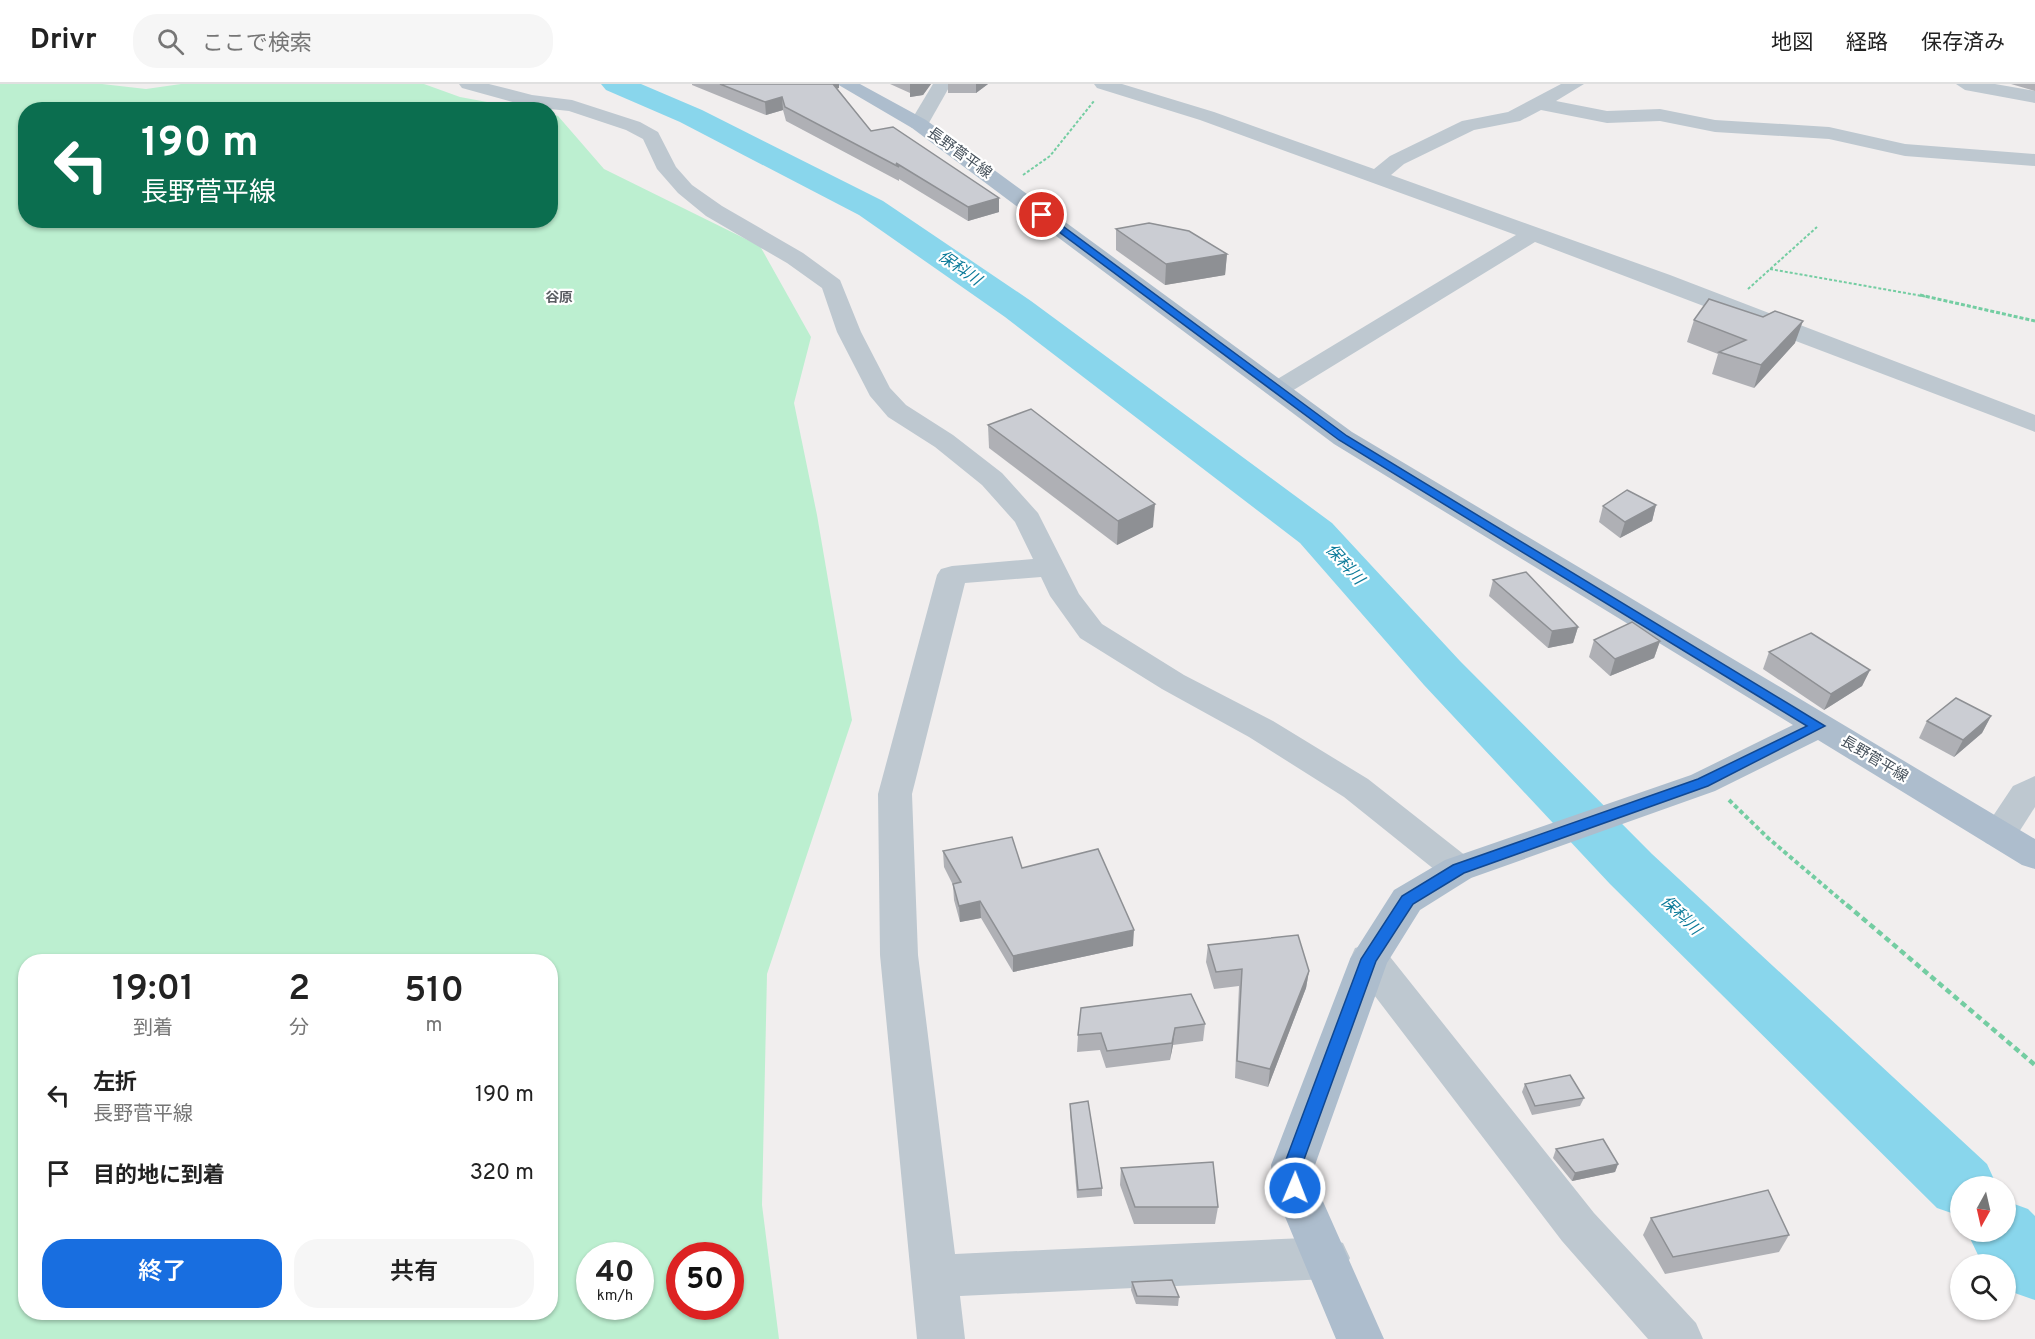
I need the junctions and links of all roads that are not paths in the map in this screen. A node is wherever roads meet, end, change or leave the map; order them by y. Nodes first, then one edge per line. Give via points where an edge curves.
1 (468, 84) edge
2 (846, 84) edge
3 (942, 84) edge
4 (1575, 84) edge
5 (1965, 84) edge
6 (1106, 85) edge
7 (2035, 97) edge
8 (539, 102) edge
9 (1535, 103) junction
10 (558, 104) edge
11 (919, 124) junction
12 (2035, 160) edge
13 (1378, 176) junction
14 (1531, 235) junction
15 (1278, 389) junction
16 (2035, 424) edge
17 (1049, 567) junction
18 (1818, 726) junction
19 (2035, 788) edge
20 (1999, 834) junction
21 (2035, 856) edge
22 (1458, 869) junction
23 (1369, 959) junction
24 (1327, 1258) junction
25 (932, 1276) junction
26 (941, 1339) edge
27 (1360, 1339) edge
28 (1679, 1339) edge

1 - 8 street
2 - 11 main road, 長野菅平線
3 - 11 street
4 - 9 street
5 - 7 street
6 - 13 street
9 - 12 street via 1607,117 1660,115 1714,126 1829,134 1905,150
9 - 13 street via 1513,117 1469,125 1397,160
10 - 17 street via 633,126 651,136 667,169 685,189 832,285 849,332 879,391 897,411 992,479 1028,519
11 - 15 main road, 長野菅平線
13 - 14 street
14 - 15 street
14 - 16 street via 1729,306
15 - 18 main road, 長野菅平線 via 1343,438
17 - 22 street via 1091,632 1346,782
17 - 25 street via 952,575 895,794 900,955
18 - 20 main road, 長野菅平線
18 - 22 main road via 1706,781
19 - 20 street via 2025,795
20 - 21 main road, 長野菅平線
22 - 23 main road via 1407,900
23 - 24 main road via 1293,1165 1295,1188
23 - 28 street via 1578,1227
24 - 25 street
24 - 27 main road
25 - 26 street

